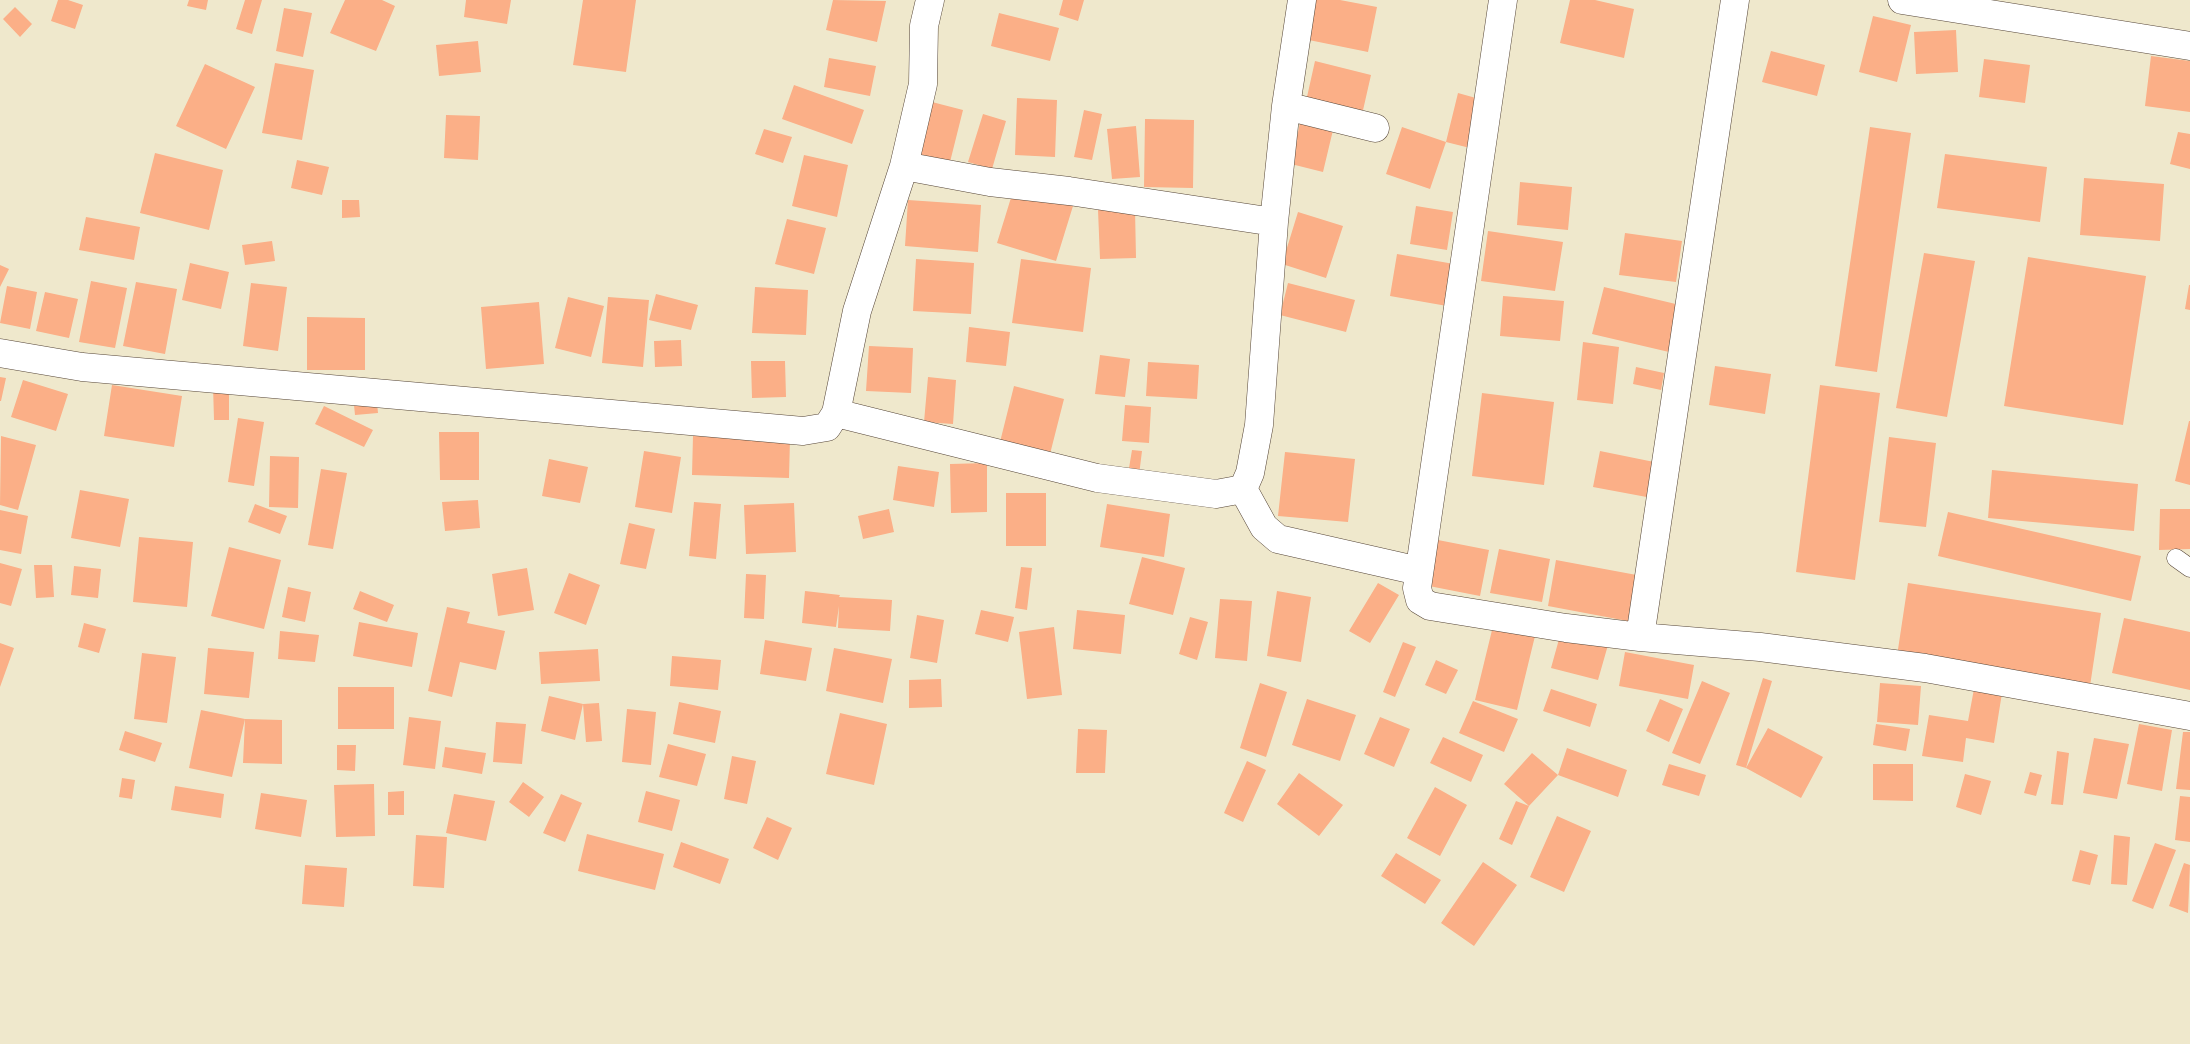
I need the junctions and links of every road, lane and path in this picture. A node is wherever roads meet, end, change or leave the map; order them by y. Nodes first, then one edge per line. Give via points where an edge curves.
1 (930, 0) edge
2 (1302, 0) edge
3 (1502, 0) edge
4 (1735, 0) edge
5 (1902, 0) edge
6 (2190, 46) edge
7 (1286, 106) junction
8 (1375, 128) dead end
9 (904, 166) junction
10 (1274, 222) junction
11 (0, 353) edge
12 (836, 413) junction
13 (1243, 489) junction
14 (1419, 571) junction
15 (1640, 637) junction
16 (2190, 716) edge

1 - 9 street via 924,26 923,84
2 - 7 street
3 - 14 street
4 - 15 street
5 - 6 street
7 - 8 street
7 - 10 street
9 - 10 street via 990,182
9 - 12 street via 857,311
10 - 13 street via 1258,425 1250,473
11 - 12 street via 82,367 803,431 827,426
12 - 13 street via 1097,478 1216,494
13 - 14 street via 1264,528 1278,539
14 - 15 street via 1420,600 1430,606
15 - 16 street via 1760,647 1925,668

